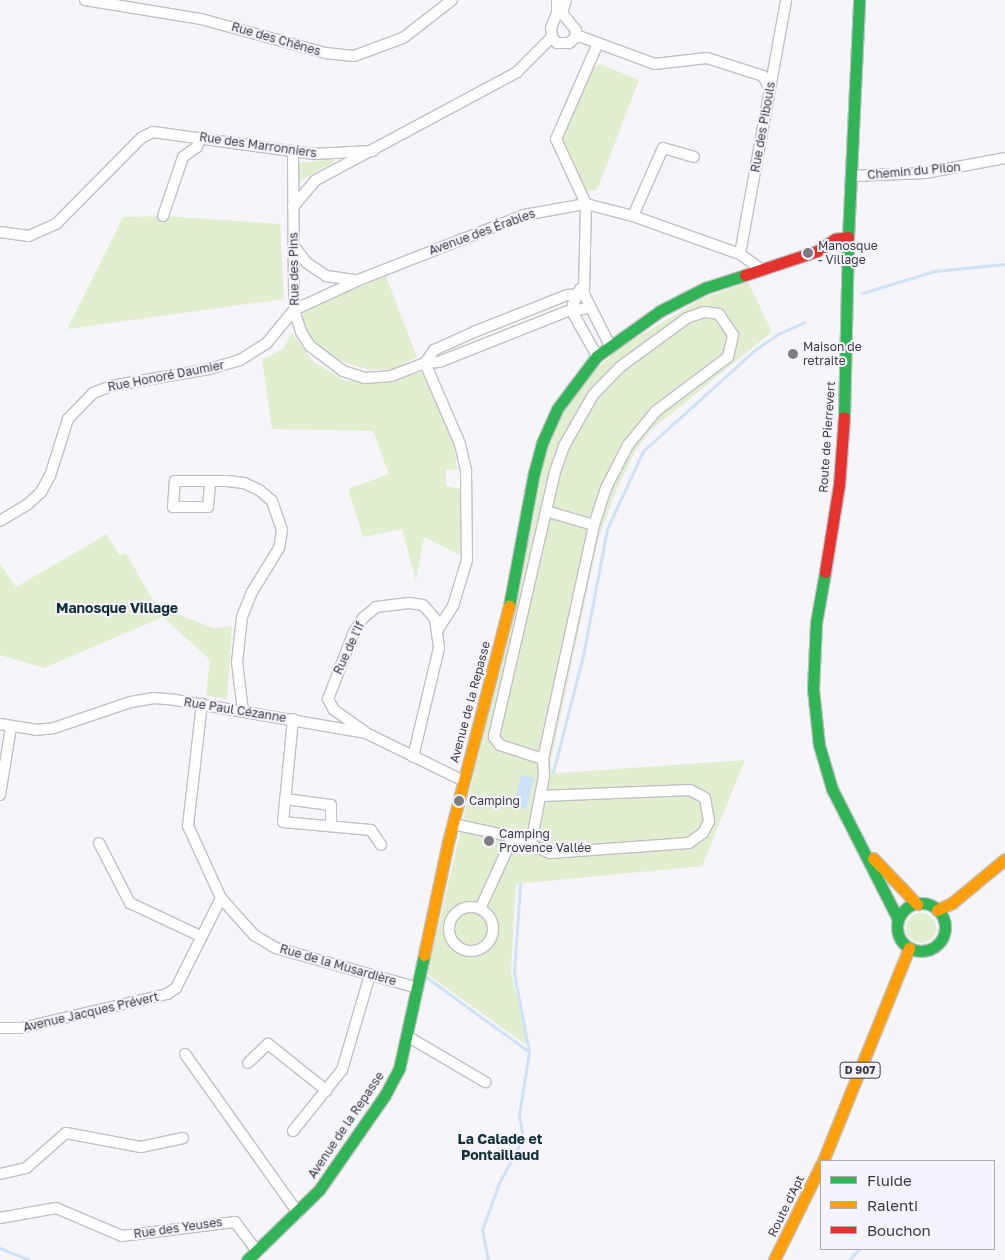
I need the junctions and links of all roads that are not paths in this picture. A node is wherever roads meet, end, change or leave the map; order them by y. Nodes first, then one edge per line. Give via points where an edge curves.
1 (85, 0) edge
2 (452, 0) edge
3 (557, 0) edge
4 (566, 0) edge
5 (786, 0) edge
6 (859, 0) edge
7 (559, 13) junction
8 (576, 35) junction
9 (552, 37) junction
10 (598, 43) junction
11 (770, 87) junction
12 (200, 137) junction
13 (373, 151) junction
14 (293, 152) junction
15 (338, 152) junction
16 (694, 157) dead end
17 (1005, 158) edge
18 (344, 166) junction
19 (852, 176) junction
20 (586, 204) junction
21 (292, 208) junction
22 (163, 216) dead end
23 (633, 216) junction
24 (0, 232) edge
25 (848, 237) junction
26 (834, 240) junction
27 (294, 246) junction
28 (847, 250) junction
29 (817, 251) junction
30 (740, 254) junction
31 (759, 268) junction
32 (360, 279) junction
33 (580, 294) junction
34 (590, 308) junction
35 (294, 310) junction
36 (572, 310) junction
37 (610, 346) junction
38 (597, 356) junction
39 (425, 363) junction
40 (212, 481) dead end
41 (546, 511) junction
42 (0, 520) edge
43 (594, 525) junction
44 (437, 631) junction
45 (202, 704) junction
46 (243, 711) junction
47 (293, 719) junction
48 (0, 724) edge
49 (11, 727) junction
50 (366, 733) junction
51 (413, 757) junction
52 (543, 759) junction
53 (464, 781) junction
54 (0, 795) edge
55 (541, 796) junction
56 (285, 798) junction
57 (453, 824) junction
58 (332, 826) junction
59 (513, 837) junction
60 (856, 837) junction
61 (99, 843) dead end
62 (531, 844) junction
63 (381, 845) dead end
64 (1005, 859) edge
65 (975, 885) junction
66 (221, 898) junction
67 (917, 904) junction
68 (480, 909) junction
69 (937, 910) junction
70 (898, 919) junction
71 (945, 930) junction
72 (200, 936) junction
73 (909, 948) junction
74 (934, 948) junction
75 (370, 975) junction
76 (415, 987) junction
77 (893, 987) junction
78 (0, 1028) edge
79 (407, 1036) junction
80 (184, 1054) dead end
81 (248, 1063) dead end
82 (485, 1082) dead end
83 (327, 1091) junction
84 (294, 1131) dead end
85 (183, 1138) dead end
86 (823, 1160) edge
87 (820, 1167) edge
88 (0, 1174) edge
89 (298, 1213) junction
90 (0, 1218) edge
91 (257, 1251) junction
92 (247, 1260) edge
93 (774, 1260) edge

1 - 2 street, Rue des Chênes via 201,19 325,53 354,56 403,38
3 - 7 street
4 - 7 street
5 - 11 street, Rue des Pibouls
6 - 19 main road, Route de Pierrevert
7 - 8 street via 574,26
7 - 9 street via 551,28
8 - 9 street via 565,45
8 - 10 street
9 - 13 street, Rue des Marronniers via 535,57 511,76
10 - 11 street via 654,64 707,58 763,76
10 - 20 street via 556,139
11 - 30 street, Rue des Pibouls
12 - 14 street, Rue des Marronniers
12 - 22 street via 197,146 182,157
12 - 24 street, Rue des Marronniers via 166,132 145,135 56,224 29,236
13 - 15 street, Rue des Marronniers
13 - 18 street
14 - 15 street, Rue des Marronniers
14 - 21 street, Rue des Pins
15 - 18 street
16 - 23 street via 664,148
17 - 19 street, Chemin du Pilon via 925,173
18 - 21 street via 310,185
19 - 25 main road, Route de Pierrevert
19 - 26 main road
20 - 23 street, Avenue des Érables
20 - 32 street, Avenue des Érables via 524,214
20 - 33 street via 584,282
21 - 27 street, Rue des Pins
23 - 30 street, Avenue des Érables
25 - 26 main road, Avenue de la Repasse
25 - 28 main road, Route de Pierrevert
26 - 29 main road, Avenue de la Repasse
27 - 32 street via 307,263 326,276 342,280
27 - 35 street, Rue des Pins
28 - 29 main road, Avenue de la Repasse
28 - 60 main road, Route de Pierrevert via 844,430 839,485 815,633 812,681 814,714 828,776
29 - 31 main road, Avenue de la Repasse
30 - 31 street, Avenue des Érables
31 - 37 main road, Avenue de la Repasse via 681,300
32 - 35 street, Avenue des Érables
33 - 34 street
33 - 36 street
33 - 39 street, Rue des Pins via 438,348
34 - 36 street, Rue des Pins
34 - 37 street
35 - 39 street, Rue des Pins via 310,346 348,374 384,378
35 - 42 street, Rue Honoré Daumier via 266,344 240,360 209,369 111,386 89,396 72,413 64,427 44,488 27,505
36 - 38 street
36 - 39 street, Rue des Pins via 439,362
37 - 38 main road, Avenue de la Repasse
38 - 53 main road, Avenue de la Repasse via 564,396 542,443 513,590
39 - 44 street via 462,450 466,472 468,552 455,600
40 - 46 street via 244,483 259,490 274,506 282,530 278,548 252,592 242,617 237,662
41 - 43 street
41 - 43 street via 564,446 597,391 626,362 674,326 704,312 719,314 733,335 728,357 663,404 638,431 612,474
41 - 52 street via 494,737 500,745
43 - 52 street
44 - 50 street, Rue de l'If via 431,612 417,603 376,607 359,622 328,699 334,710
44 - 51 street, Rue de l'If via 437,660
45 - 46 street, Rue Paul Cézanne
45 - 49 street, Rue Paul Cézanne via 148,698 63,726 40,730
45 - 66 street via 188,826
46 - 47 street, Rue Paul Cézanne
47 - 50 street, Rue Paul Cézanne
47 - 56 street
48 - 49 street, Rue Paul Cézanne
49 - 54 street
50 - 51 street, Rue Paul Cézanne
51 - 53 street, Rue Paul Cézanne
52 - 55 street
53 - 57 main road, Avenue de la Repasse
55 - 62 street
55 - 62 street via 690,790 705,798 710,821 703,833 684,844 550,853
56 - 58 street via 331,805
56 - 58 street via 283,822
57 - 59 street
57 - 76 main road, Avenue de la Repasse
58 - 63 street via 373,830
59 - 62 street
59 - 68 street
60 - 67 main road, Route de Pierrevert
60 - 70 main road, Route de Pierrevert
61 - 72 street via 130,903
64 - 65 main road
65 - 69 main road
65 - 71 main road
66 - 72 street, Avenue Jacques Prévert
66 - 75 street, Rue de la Musardière via 254,935 276,948
67 - 69 main road
67 - 70 main road
68 - 68 street via 490,918 491,939 481,949 460,949 451,939 451,920 466,908
69 - 71 main road
70 - 73 main road via 900,938
71 - 74 main road
72 - 78 street, Avenue Jacques Prévert via 178,985 169,993 21,1028
73 - 74 main road via 921,951
73 - 77 main road, D 907
74 - 77 main road, D 907
75 - 76 street, Rue de la Musardière
75 - 83 street via 342,1070
76 - 79 main road, Avenue de la Repasse
77 - 86 main road, D 907
79 - 82 street
79 - 89 main road, Avenue de la Repasse via 399,1068 385,1095 331,1174
80 - 89 street
81 - 83 street via 268,1044
83 - 84 street
85 - 88 street via 141,1147 68,1132 54,1140 26,1168
87 - 93 main road, Route d'Apt
89 - 91 main road, Avenue de la Repasse
90 - 91 street, Rue des Yeuses via 52,1207 122,1236 235,1222
91 - 92 main road, Avenue de la Repasse

